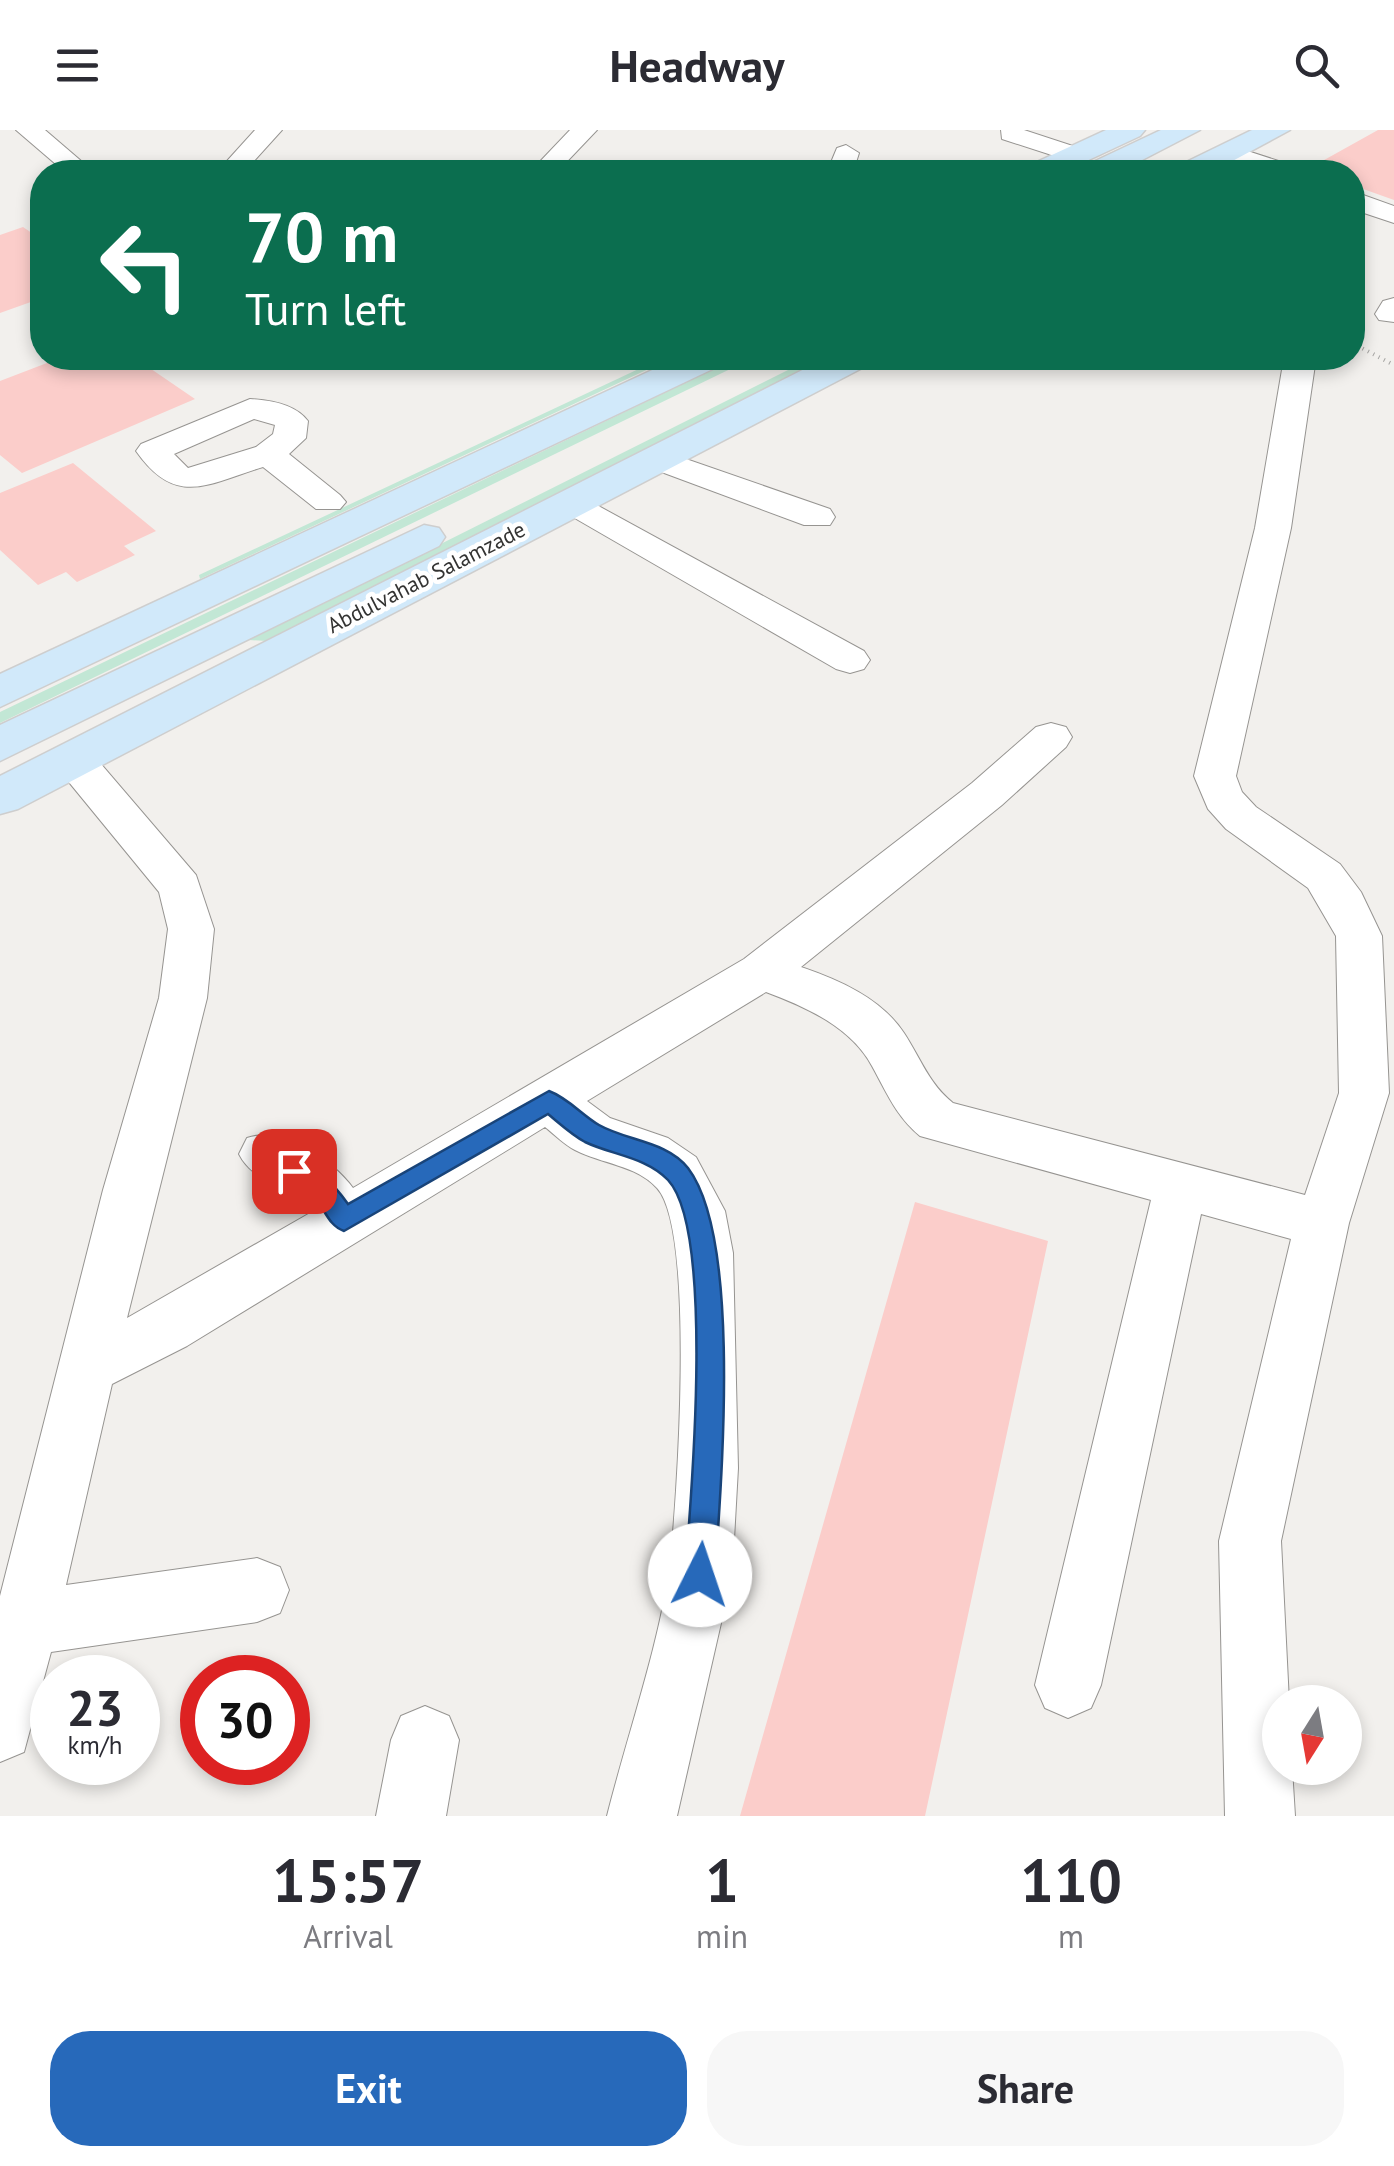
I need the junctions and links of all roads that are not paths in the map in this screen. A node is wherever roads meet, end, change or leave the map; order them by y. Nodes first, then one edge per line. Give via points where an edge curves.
1 (30, 130) edge
2 (269, 130) edge
3 (584, 130) edge
4 (1130, 130) edge
5 (1185, 130) edge
6 (1275, 130) edge
7 (1011, 134) dead end
8 (1229, 153) junction
9 (66, 160) edge
10 (241, 160) edge
11 (554, 160) edge
12 (1076, 160) edge
13 (1091, 160) edge
14 (1098, 160) edge
15 (1214, 160) edge
16 (1250, 160) edge
17 (1365, 204) edge
18 (1394, 215) edge
19 (616, 370) edge
20 (681, 370) edge
21 (766, 370) edge
22 (830, 370) edge
23 (1298, 370) edge
24 (268, 454) dead end
25 (660, 460) junction
26 (328, 502) junction
27 (572, 502) junction
28 (817, 517) dead end
29 (0, 652) edge
30 (850, 660) dead end
31 (0, 692) edge
32 (1051, 738) dead end
33 (0, 745) edge
34 (74, 760) junction
35 (0, 797) edge
36 (760, 972) junction
37 (549, 1102) junction
38 (266, 1154) dead end
39 (1181, 1184) junction
40 (344, 1220) junction
41 (1322, 1223) junction
42 (88, 1367) junction
43 (257, 1590) dead end
44 (27, 1623) junction
45 (1068, 1685) dead end
46 (0, 1728) edge
47 (425, 1740) dead end
48 (411, 1816) edge
49 (642, 1816) edge
50 (1260, 1816) edge

1 - 9 street
2 - 10 street
3 - 11 street
4 - 13 main road
5 - 14 main road
6 - 8 main road
7 - 12 street
8 - 15 main road
8 - 16 street
17 - 18 street
19 - 26 main road
20 - 31 main road
21 - 33 main road, Abdulvahab Salamzade
22 - 25 main road, Abdulvahab Salamzade
23 - 41 street via 1273,528 1214,776 1241,818 1324,876 1359,936 1364,1093
24 - 26 street
25 - 27 main road, Abdulvahab Salamzade
25 - 28 street
26 - 29 main road
27 - 30 street
27 - 34 main road, Abdulvahab Salamzade
32 - 36 street
34 - 35 main road, Abdulvahab Salamzade
34 - 42 street via 180,887 190,928 183,998
36 - 37 street
36 - 39 street via 818,994 869,1027 907,1093 938,1122
37 - 40 street
37 - 49 street via 592,1134 650,1154 678,1173 698,1211 706,1253 708,1468 700,1575
38 - 40 street via 322,1187
39 - 41 street
39 - 45 street
40 - 42 street
41 - 50 street via 1250,1541
42 - 44 street
43 - 44 street
44 - 46 street
47 - 48 street

